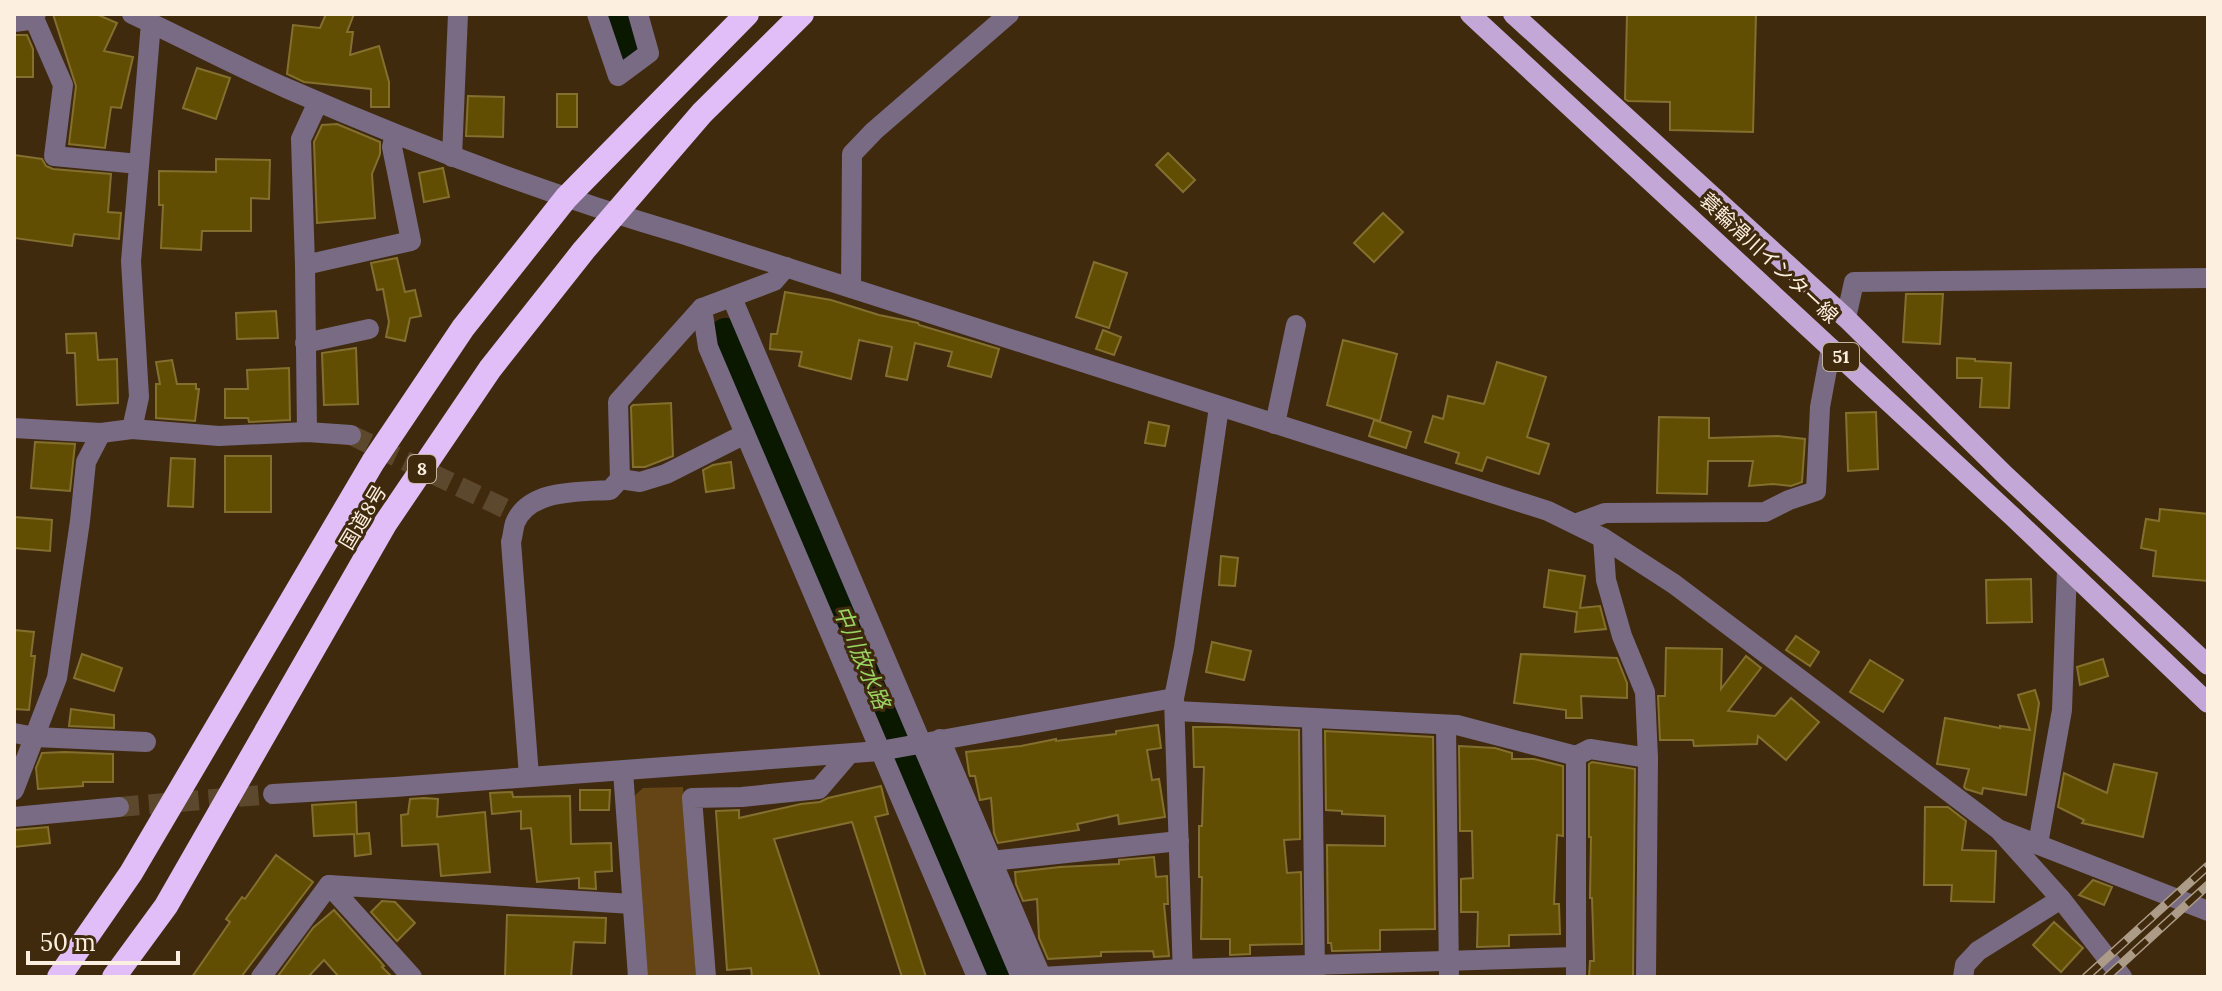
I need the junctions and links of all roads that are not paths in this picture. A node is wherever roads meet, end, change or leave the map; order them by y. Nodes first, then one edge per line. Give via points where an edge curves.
1 (132, 14) edge
2 (458, 14) edge
3 (597, 14) edge
4 (638, 14) edge
5 (747, 14) edge
6 (802, 14) edge
7 (1009, 14) edge
8 (1470, 14) edge
9 (1513, 14) edge
10 (28, 18) edge
11 (151, 23) junction
12 (318, 102) junction
13 (395, 134) junction
14 (452, 157) junction
15 (139, 164) junction
16 (566, 198) junction
17 (617, 214) junction
18 (305, 265) junction
19 (786, 267) junction
20 (2208, 278) edge
21 (851, 288) junction
22 (732, 298) junction
23 (702, 308) junction
24 (1846, 318) junction
25 (1296, 325) dead end
26 (369, 329) dead end
27 (305, 343) junction
28 (1831, 348) junction
29 (1219, 407) junction
30 (1275, 424) junction
31 (14, 428) edge
32 (132, 429) junction
33 (307, 432) junction
34 (101, 433) junction
35 (745, 434) junction
36 (351, 435) tunnel mouth
37 (620, 479) junction
38 (1575, 524) junction
39 (1603, 538) junction
40 (2067, 569) junction
41 (2205, 657) edge
42 (2208, 703) edge
43 (1175, 704) junction
44 (1312, 720) junction
45 (1446, 725) junction
46 (14, 733) edge
47 (35, 737) junction
48 (146, 742) dead end
49 (924, 742) junction
50 (884, 750) junction
51 (849, 754) junction
52 (1576, 756) junction
53 (1648, 758) junction
54 (687, 766) junction
55 (623, 771) junction
56 (529, 776) junction
57 (14, 790) edge
58 (273, 794) tunnel mouth
59 (692, 798) junction
60 (119, 807) tunnel mouth
61 (14, 817) edge
62 (1998, 829) junction
63 (1179, 841) junction
64 (2038, 844) junction
65 (991, 861) junction
66 (329, 885) junction
67 (2061, 899) junction
68 (632, 904) junction
69 (2208, 911) edge
70 (1576, 967) edge
71 (1448, 969) edge
72 (1315, 971) edge
73 (1182, 973) edge
74 (59, 977) edge
75 (114, 977) edge
76 (261, 977) edge
77 (412, 977) edge
78 (638, 977) edge
79 (706, 977) edge
80 (977, 977) edge
81 (1021, 977) edge
82 (1041, 977) edge
83 (1646, 977) edge
84 (1963, 977) edge
85 (2122, 977) edge

1 - 11 street
2 - 14 street
3 - 4 street via 618,76 649,53
5 - 16 highway, 国道8号 / 8
6 - 17 highway, 国道8号 / 8 via 702,113
7 - 21 street via 852,154
8 - 28 main road, 蓑輪滑川インター線 / 51
9 - 24 main road, 蓑輪滑川インター線 / 51
10 - 15 street via 63,85 54,156
11 - 12 street
11 - 15 street
12 - 13 street
12 - 18 street via 301,139
13 - 14 street
13 - 18 street via 392,147 411,241
14 - 16 street
15 - 32 street via 131,261 139,397
16 - 17 street
16 - 74 highway, 国道8号 / 8 via 463,328 373,462 131,873
17 - 19 street
17 - 75 highway, 国道8号 / 8 via 490,369 385,524 166,906
18 - 27 street
19 - 21 street
19 - 22 street via 774,281
20 - 24 street via 1854,282
21 - 29 street
22 - 23 street
22 - 49 street
23 - 35 street via 708,347
23 - 37 street via 618,402
24 - 41 main road, 蓑輪滑川インター線 / 51 via 2006,476
25 - 30 street
26 - 27 street
27 - 33 street
28 - 38 street via 1820,407 1816,491 1765,512 1605,513
28 - 40 main road, 蓑輪滑川インター線 / 51
29 - 30 street
29 - 43 street
30 - 38 street
31 - 34 street
32 - 33 street via 219,436
32 - 34 street
33 - 36 street
34 - 47 street via 86,462 57,678
35 - 37 street via 666,474 640,482
35 - 50 street
37 - 56 street via 610,490 548,494 516,521 511,542
38 - 39 street
39 - 53 street via 1606,580 1645,692
39 - 62 street via 1674,584
40 - 42 main road, 蓑輪滑川インター線 / 51
40 - 64 street via 2062,710
43 - 44 street
43 - 49 street
43 - 63 street
44 - 45 street
44 - 72 street
45 - 52 street
45 - 71 street
46 - 47 street
47 - 48 street
47 - 57 street
49 - 50 street
49 - 65 street
49 - 81 street
50 - 51 street
50 - 80 street
51 - 54 street
51 - 59 street via 819,789
52 - 53 street via 1590,749
52 - 70 street
53 - 83 street
54 - 55 street
54 - 59 street
55 - 56 street
55 - 68 street
56 - 58 street
59 - 79 street
60 - 61 street
62 - 64 street
62 - 67 street
63 - 65 street
63 - 73 street
64 - 69 street
65 - 82 street
66 - 68 street
66 - 76 street
66 - 77 street
67 - 84 street via 1978,951 1965,965
67 - 85 street
68 - 78 street
70 - 71 street
71 - 72 street
72 - 73 street
73 - 82 street

